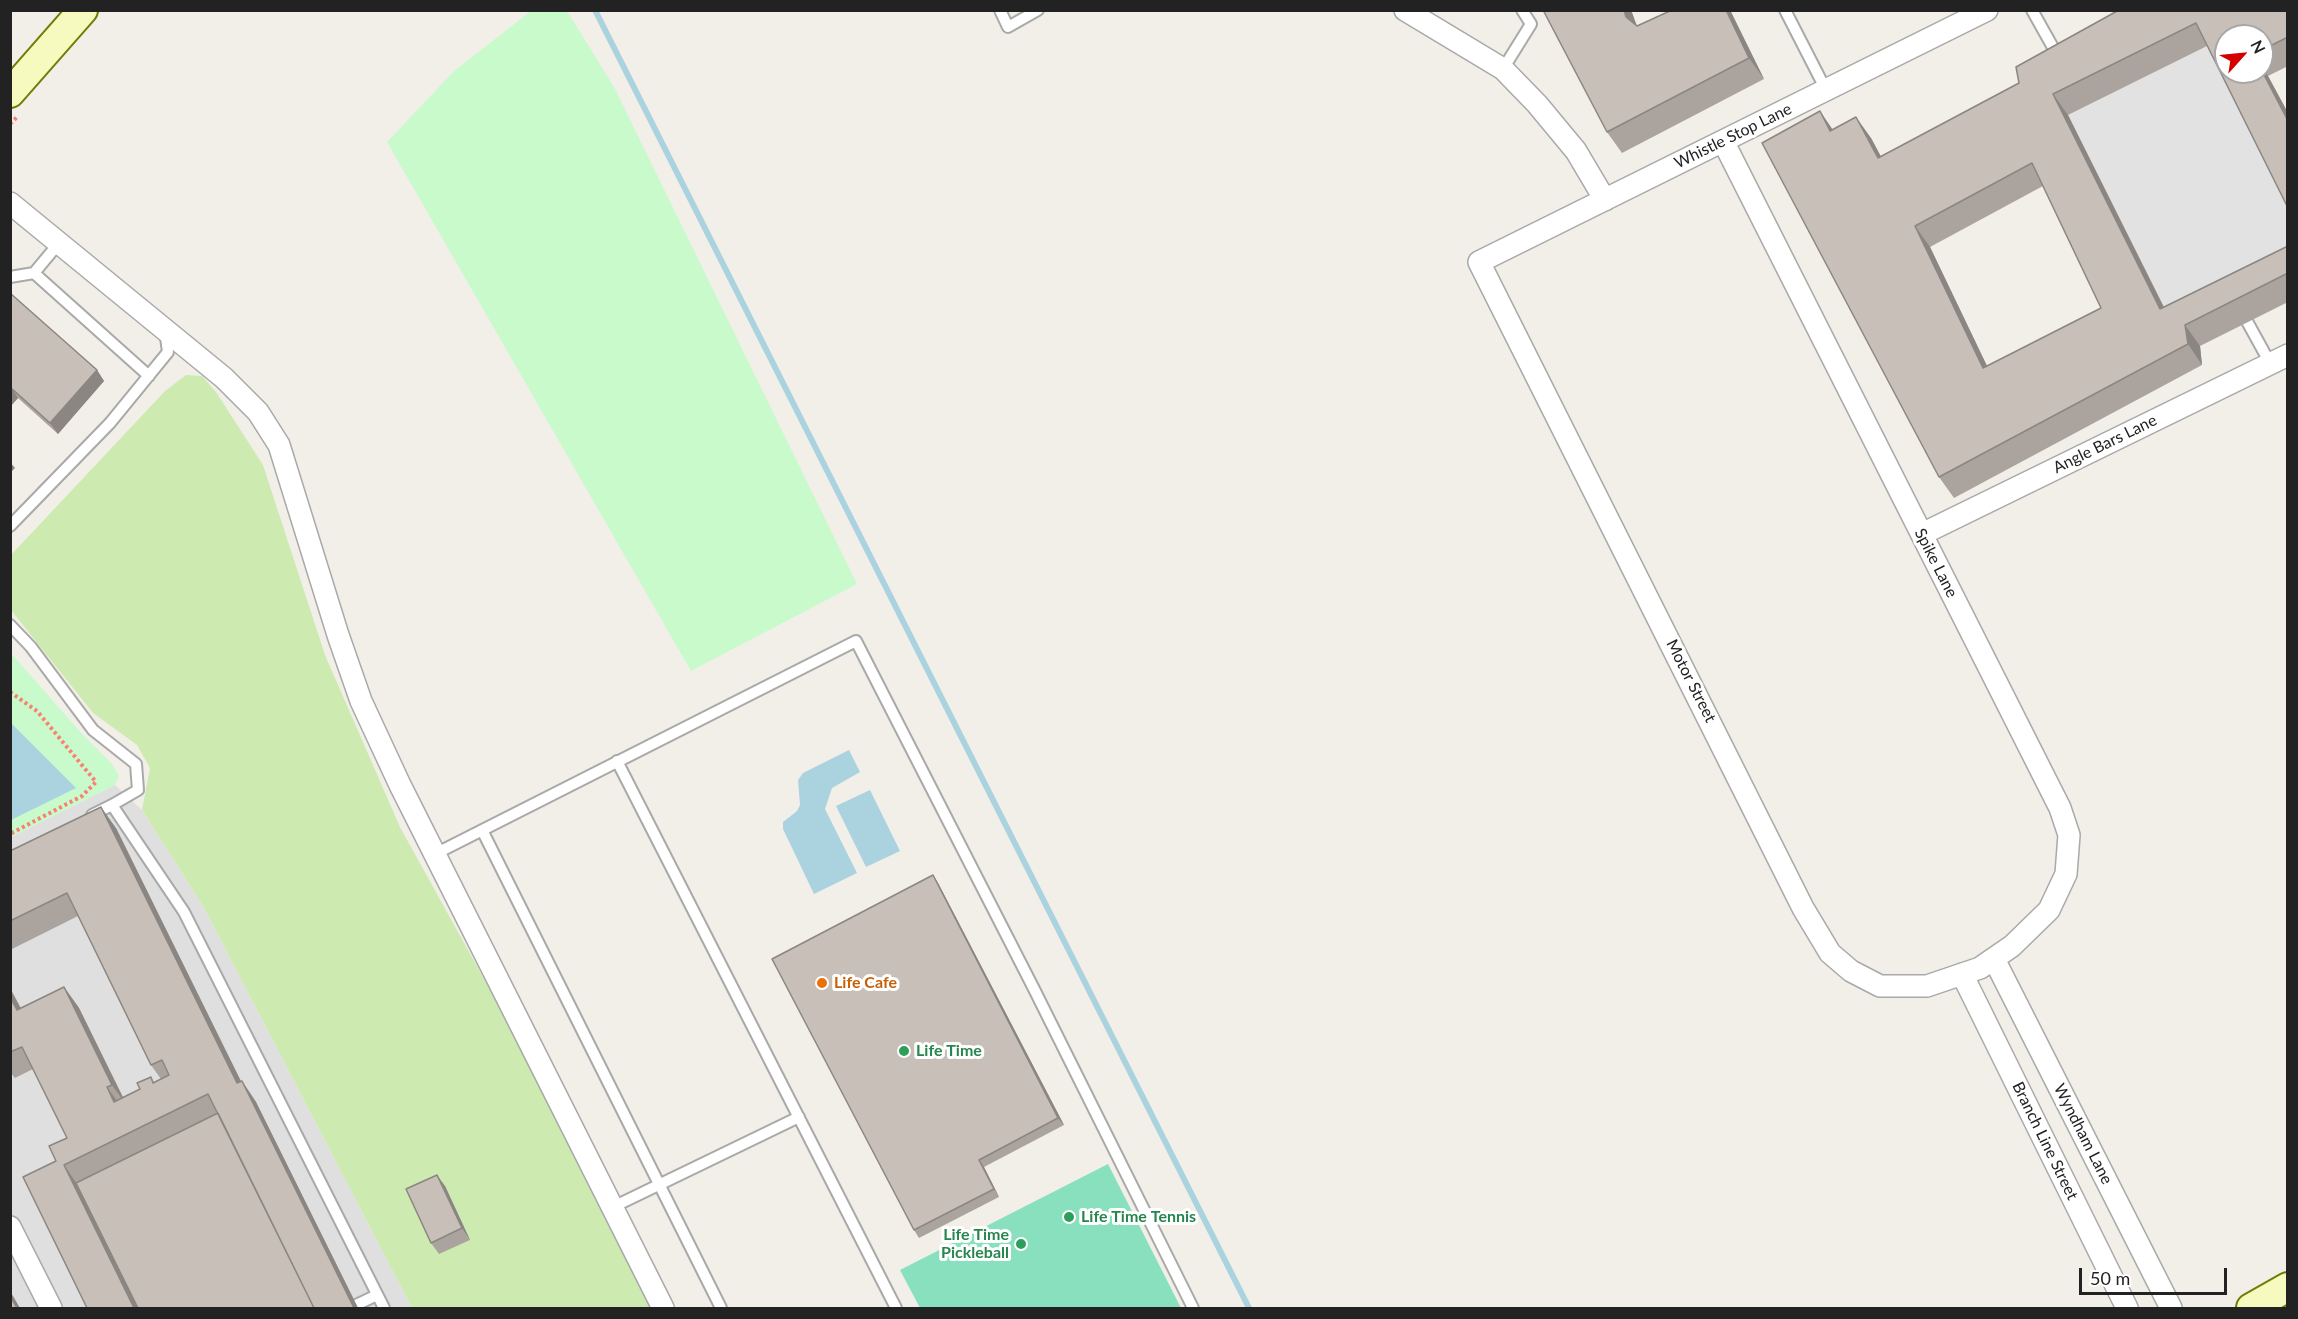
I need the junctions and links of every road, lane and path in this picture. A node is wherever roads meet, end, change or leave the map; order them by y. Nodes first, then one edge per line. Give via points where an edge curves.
1 (83, 10) edge
2 (1000, 10) edge
3 (1038, 10) edge
4 (1405, 10) edge
5 (1522, 10) edge
6 (1785, 10) edge
7 (1987, 10) edge
8 (2032, 10) edge
9 (2062, 64) edge
10 (1503, 69) junction
11 (1826, 90) junction
12 (10, 93) edge
13 (1723, 141) junction
14 (1605, 200) junction
15 (10, 203) edge
16 (59, 243) junction
17 (1479, 262) joint
18 (34, 273) junction
19 (10, 277) edge
20 (2243, 314) edge
21 (165, 330) junction
22 (2279, 359) edge
23 (149, 376) junction
24 (10, 526) edge
25 (1922, 534) junction
26 (10, 625) edge
27 (10, 692) edge
28 (617, 761) junction
29 (112, 806) junction
30 (82, 820) edge
31 (482, 830) junction
32 (10, 834) edge
33 (435, 854) junction
34 (1979, 967) junction
35 (799, 1117) junction
36 (660, 1184) junction
37 (613, 1207) junction
38 (10, 1227) edge
39 (377, 1295) junction
40 (356, 1305) dead end
41 (51, 1308) edge
42 (384, 1308) edge
43 (663, 1308) edge
44 (722, 1308) edge
45 (896, 1308) edge
46 (1193, 1308) edge
47 (2127, 1308) edge
48 (2171, 1308) edge

1 - 12 main road
2 - 3 lane via 1008,27
4 - 10 street
5 - 10 lane via 1531,24
6 - 11 lane
7 - 11 street, Whistle Stop Lane
8 - 9 lane
10 - 14 street via 1575,151
11 - 13 street, Whistle Stop Lane
13 - 14 street, Whistle Stop Lane
13 - 25 street, Spike Lane
14 - 17 street, Whistle Stop Lane
15 - 16 street
16 - 18 lane
16 - 21 street
17 - 34 street, Motor Street via 1803,908 1830,954 1880,986 1927,986
18 - 19 lane
18 - 23 lane
20 - 22 lane
21 - 23 lane via 168,352
21 - 33 street via 224,378 258,412 279,445 361,701
22 - 25 street, Angle Bars Lane
23 - 24 lane via 110,423
25 - 34 street, Spike Lane via 2060,808 2069,836 2066,874 2049,910 2012,946
26 - 29 lane via 31,646 93,730 136,764 138,790
27 - 32 path via 38,711 96,782 82,796
28 - 31 lane
28 - 35 lane
28 - 46 lane via 856,641
29 - 30 lane
29 - 39 lane via 184,912
31 - 33 lane
31 - 36 lane
33 - 37 street
34 - 47 street, Branch Line Street
34 - 48 street, Wyndham Lane
35 - 36 lane
35 - 45 lane
36 - 37 lane
36 - 44 lane
37 - 43 street
38 - 41 street
39 - 40 lane
39 - 42 lane

